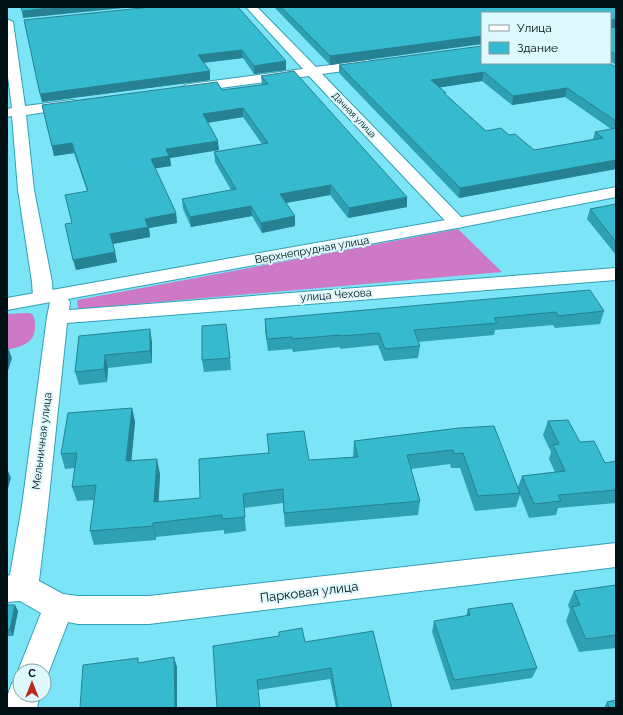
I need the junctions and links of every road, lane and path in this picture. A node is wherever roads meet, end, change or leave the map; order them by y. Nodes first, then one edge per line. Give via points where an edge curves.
1 (251, 7) edge
2 (9, 24) edge
3 (381, 62) edge
4 (312, 72) junction
5 (176, 90) edge
6 (82, 103) edge
7 (13, 112) edge
8 (616, 192) edge
9 (457, 223) junction
10 (616, 274) edge
11 (54, 303) junction
12 (7, 304) edge
13 (616, 555) edge
14 (15, 588) edge
15 (58, 607) junction
16 (37, 663) edge

1 - 4 street, Дачная улица
2 - 7 street, Мельничная улица
3 - 4 street
4 - 5 street
4 - 9 street, Дачная улица
6 - 7 street
7 - 11 street, Мельничная улица via 42,282
8 - 9 street, Верхнепрудная улица
9 - 11 street, Верхнепрудная улица
10 - 11 street, улица Чехова
11 - 12 street, Верхнепрудная улица
11 - 14 street, Мельничная улица via 35,506
13 - 15 street, Парковая улица via 150,610 78,610
14 - 15 street, Парковая улица
15 - 16 street

